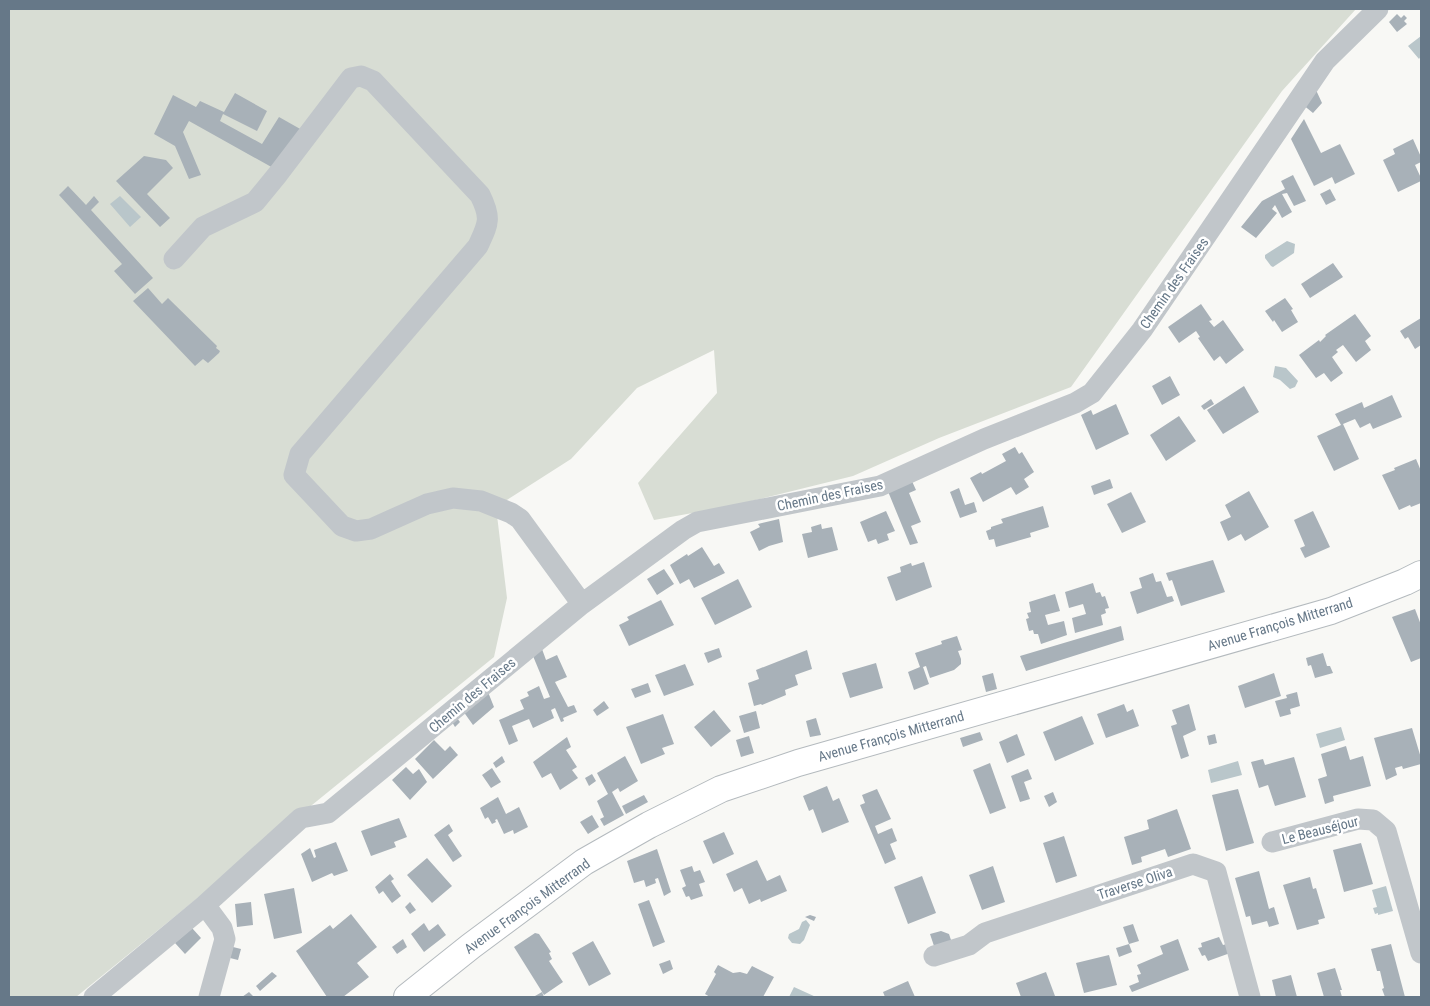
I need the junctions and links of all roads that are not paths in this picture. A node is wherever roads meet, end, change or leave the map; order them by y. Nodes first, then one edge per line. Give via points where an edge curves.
1 (1378, 9) edge
2 (174, 260) dead end
3 (1421, 574) edge
4 (582, 604) junction
5 (1272, 842) dead end
6 (204, 905) junction
7 (1421, 953) edge
8 (934, 956) dead end
9 (94, 997) edge
10 (209, 997) edge
11 (407, 997) edge
12 (1250, 997) edge

1 - 4 street, Chemin des Fraises via 1326,61 1142,330 1092,393 880,486 697,522
2 - 4 street via 203,227 255,202 351,78 361,76 373,81 480,196 487,210 488,225 478,246 300,454 294,475 342,526 356,531 371,530 428,504 453,498 481,501 511,513 520,519
3 - 11 main road, Avenue François Mitterrand via 1331,610 798,763 722,790 648,825 584,862
4 - 6 street, Chemin des Fraises via 328,813 301,818
5 - 7 street, Le Beauséjour via 1358,819 1373,820 1386,831
6 - 9 street, Chemin des Fraises
6 - 10 street via 222,928 225,939
8 - 12 street, Traverse Oliva via 969,945 985,933 1193,864 1216,872

